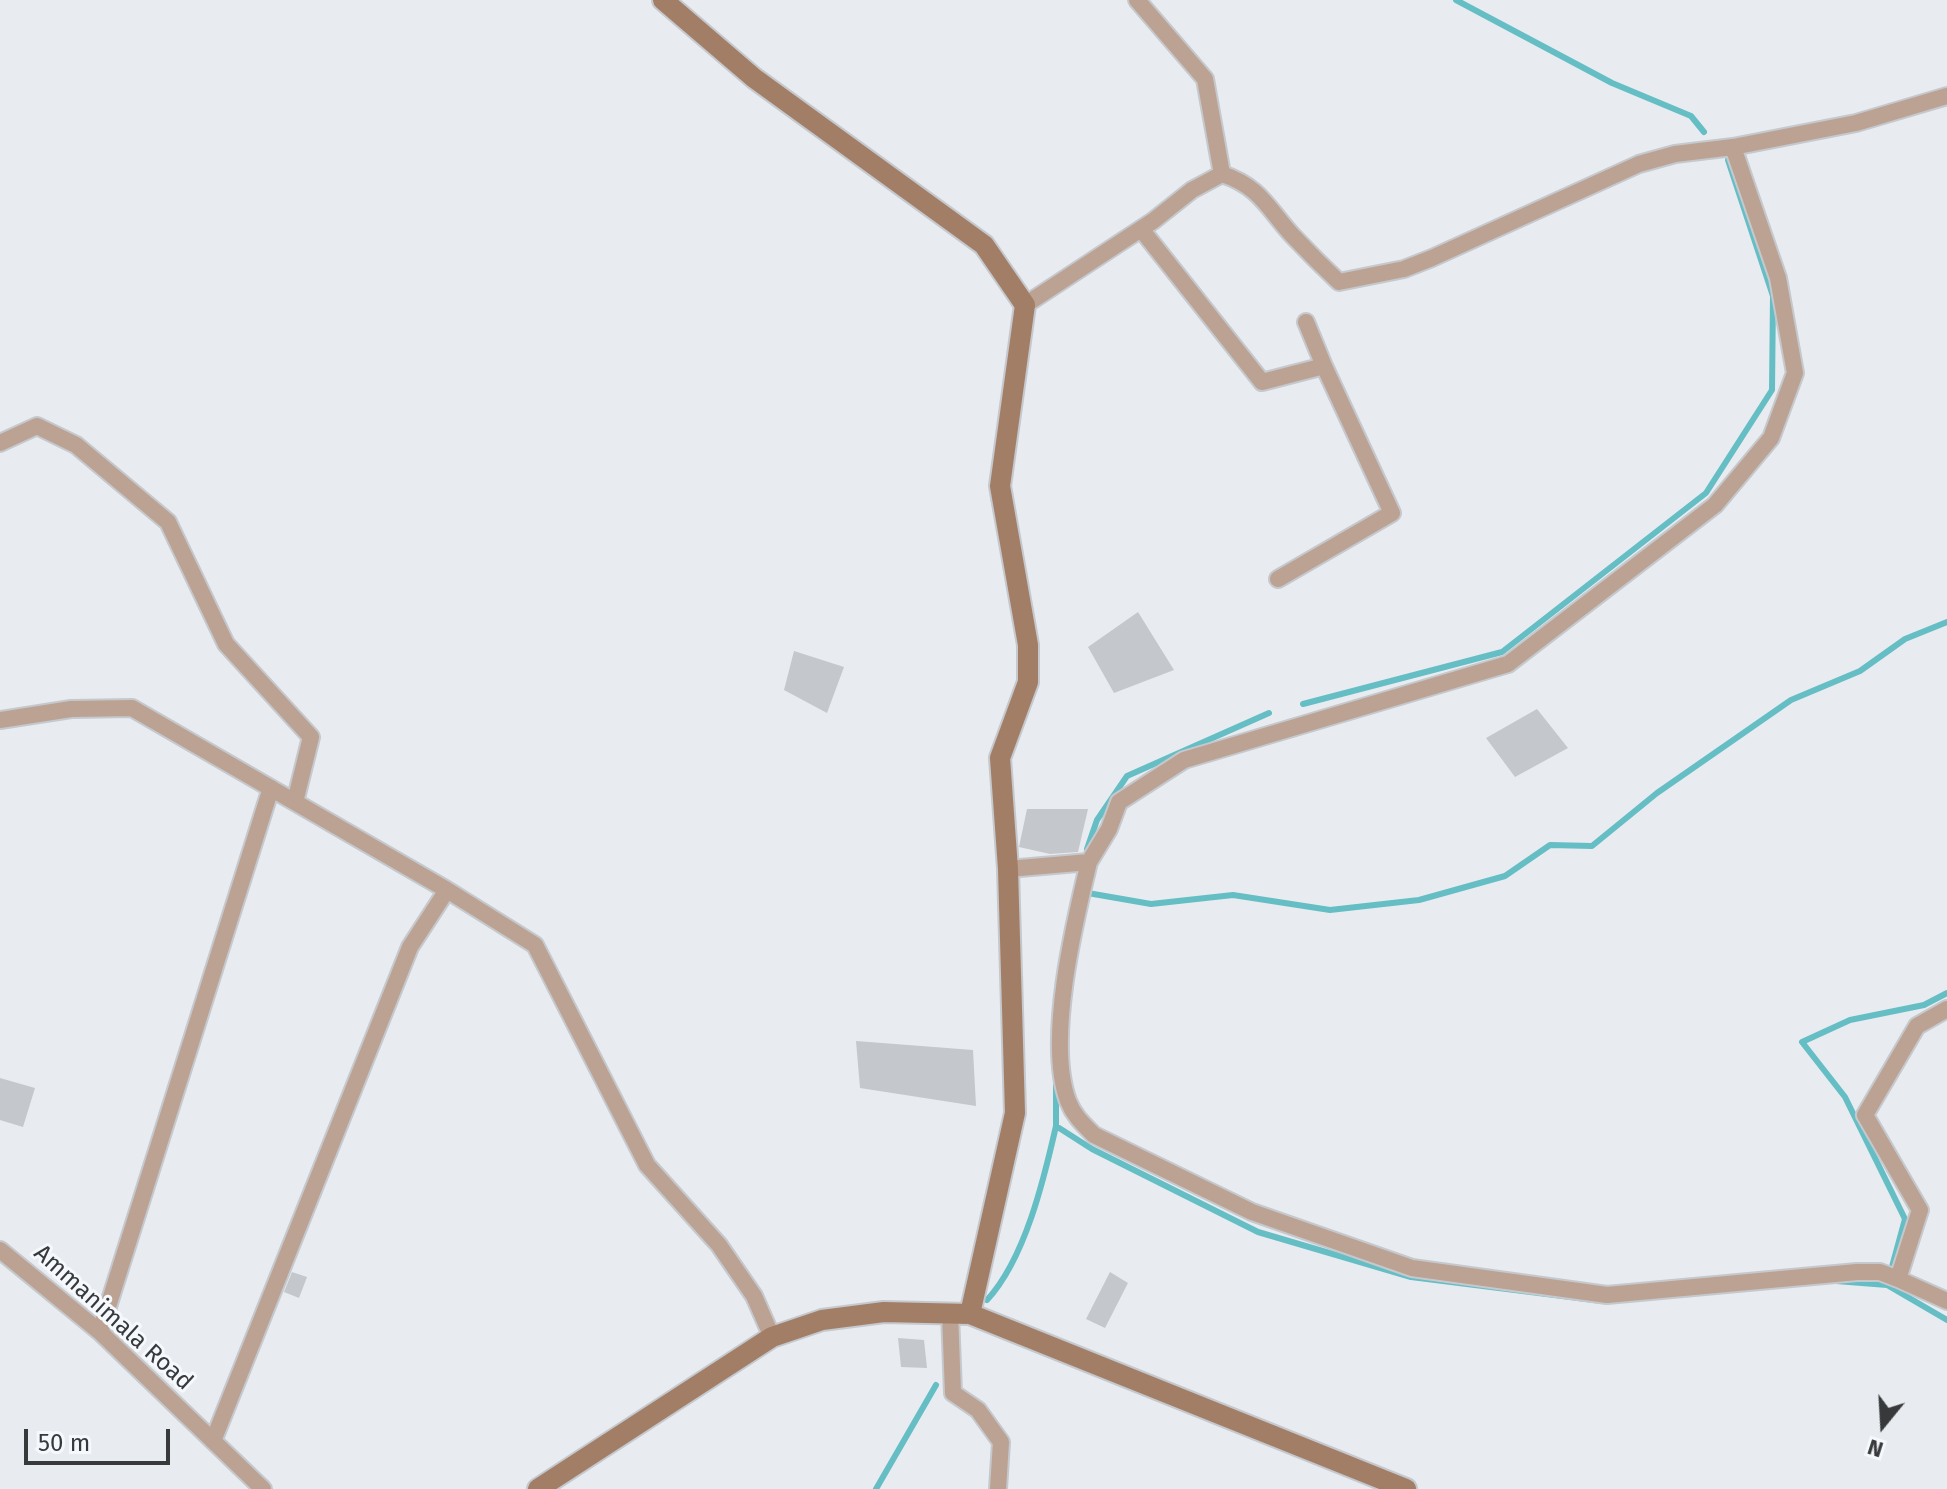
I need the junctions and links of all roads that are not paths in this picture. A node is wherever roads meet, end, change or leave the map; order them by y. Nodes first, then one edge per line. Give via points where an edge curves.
1 (663, 0) edge
2 (1137, 0) edge
3 (1947, 96) edge
4 (1733, 147) junction
5 (1222, 174) junction
6 (1141, 229) junction
7 (1025, 305) junction
8 (1306, 322) dead end
9 (1324, 366) junction
10 (0, 443) edge
11 (1278, 579) dead end
12 (0, 720) edge
13 (271, 788) junction
14 (295, 802) junction
15 (1089, 862) junction
16 (1008, 869) junction
17 (447, 890) junction
18 (1947, 1009) edge
19 (0, 1250) edge
20 (1898, 1278) junction
21 (1947, 1301) edge
22 (960, 1314) junction
23 (100, 1332) junction
24 (772, 1337) junction
25 (213, 1441) junction
26 (263, 1489) edge
27 (538, 1489) edge
28 (998, 1489) edge
29 (1406, 1489) edge

1 - 7 street via 754,78 984,245
2 - 5 street via 1205,79
3 - 4 street via 1856,123
4 - 5 street via 1639,164 1432,258 1339,282 1262,196
4 - 15 street via 1778,278 1795,373 1771,438 1715,505 1508,664 1184,760 1119,802
5 - 6 street
6 - 7 street
6 - 9 street via 1262,382
7 - 16 street via 1000,486 1028,645 1028,682 1000,758
8 - 9 street
9 - 11 street via 1392,513
10 - 14 street via 37,426 76,445 168,522 226,644 311,737
12 - 13 street via 71,709 132,708
13 - 14 street
13 - 23 street
14 - 17 street
15 - 16 street
15 - 20 street via 1072,934 1061,1058 1075,1117 1094,1135 1252,1212 1412,1268 1607,1295 1880,1272
16 - 22 street via 1015,1113
17 - 24 street via 535,945 647,1165 719,1245 754,1296
17 - 25 street via 410,947
18 - 20 street via 1917,1026 1865,1115 1920,1210
19 - 23 street, Ammanimala Road
20 - 21 street
22 - 24 street via 884,1312 822,1320
22 - 28 street via 953,1393 978,1410 1001,1442
22 - 29 street
23 - 25 street, Ammanimala Road
24 - 27 street
25 - 26 street, Ammanimala Road

